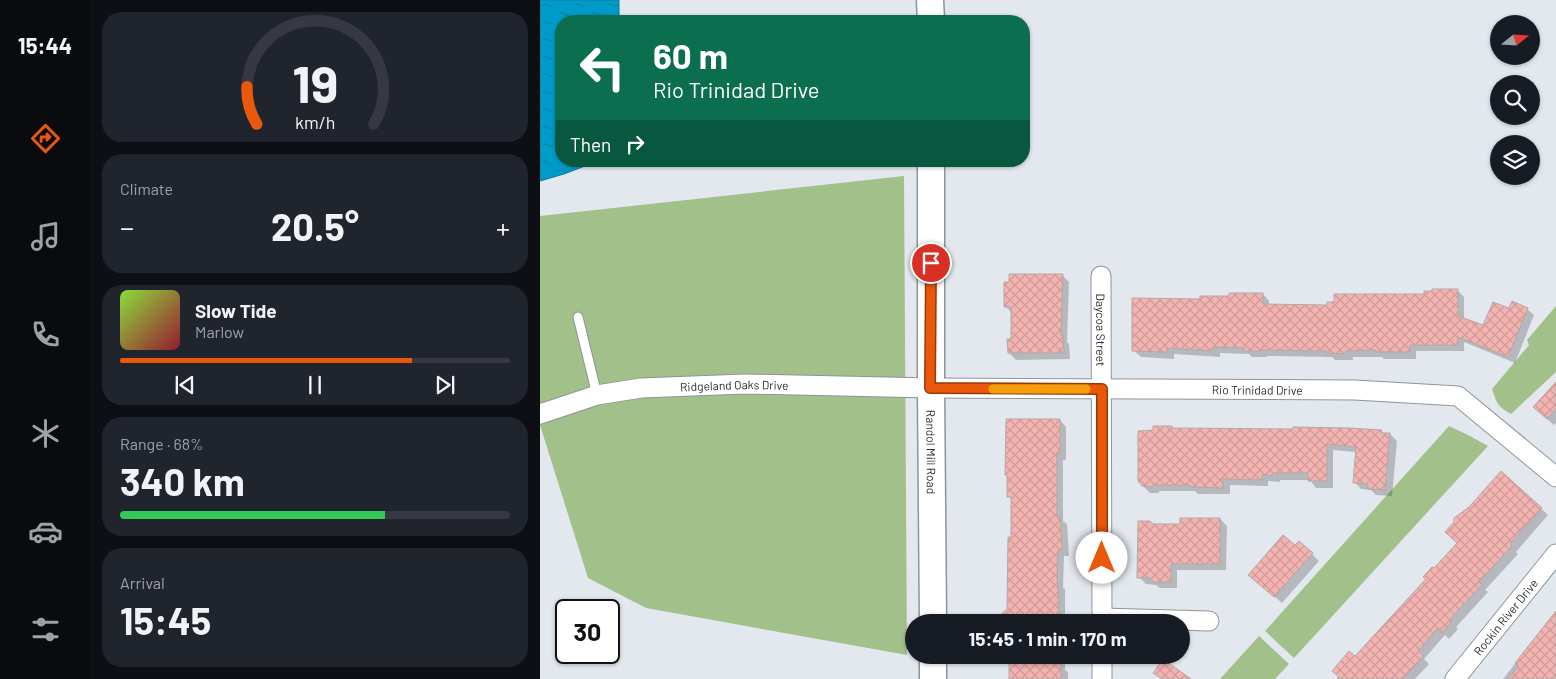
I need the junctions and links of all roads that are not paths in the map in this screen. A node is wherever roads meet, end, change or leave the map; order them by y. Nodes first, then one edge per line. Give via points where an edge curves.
1 (930, 0) edge
2 (931, 15) edge
3 (931, 167) edge
4 (1101, 276) dead end
5 (578, 317) dead end
6 (930, 388) junction
7 (1102, 389) junction
8 (597, 395) junction
9 (540, 414) edge
10 (1556, 477) edge
11 (1556, 554) edge
12 (933, 614) edge
13 (1102, 614) edge
14 (1190, 621) edge
15 (1209, 621) dead end
16 (933, 664) edge
17 (1102, 664) edge
18 (934, 679) edge
19 (1102, 679) edge
20 (1455, 679) edge

1 - 2 main road
3 - 6 main road, Randol Mill Road
4 - 7 street, Daycoa Street
5 - 8 lane
6 - 7 street, Rio Trinidad Drive
6 - 8 street, Ridgeland Oaks Drive via 745,384 641,388
6 - 12 main road, Randol Mill Road
7 - 10 street, Rio Trinidad Drive via 1355,390 1458,396
7 - 13 street, Daycoa Street
8 - 9 street, Ridgeland Oaks Drive
11 - 20 street, Rockin River Drive
14 - 15 street
16 - 18 main road
17 - 19 street

